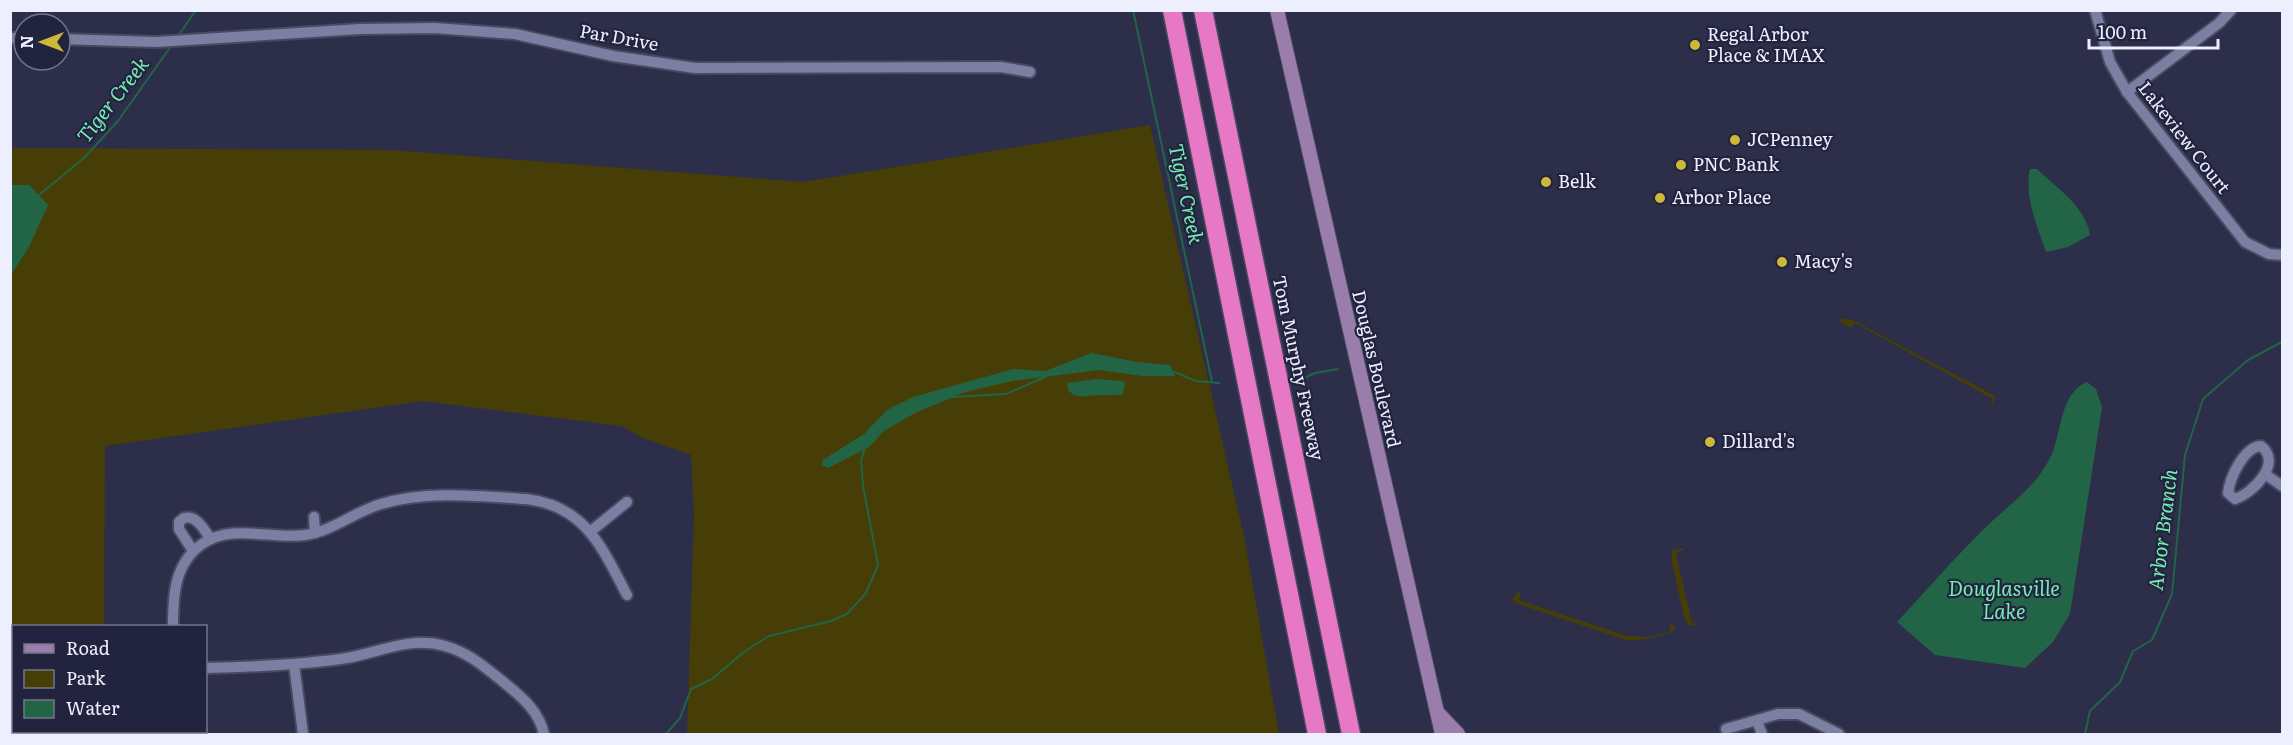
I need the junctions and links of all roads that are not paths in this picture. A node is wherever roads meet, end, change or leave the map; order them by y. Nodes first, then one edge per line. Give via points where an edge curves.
1 (1160, 10) edge
2 (1172, 10) edge
3 (1203, 10) edge
4 (1209, 10) edge
5 (1277, 10) edge
6 (2095, 10) edge
7 (2231, 10) edge
8 (72, 39) edge
9 (1215, 71) junction
10 (1030, 72) dead end
11 (2127, 92) junction
12 (2283, 255) edge
13 (1223, 259) junction
14 (2265, 474) junction
15 (2283, 486) edge
16 (627, 502) dead end
17 (314, 517) dead end
18 (591, 531) junction
19 (315, 533) junction
20 (211, 539) junction
21 (193, 551) junction
22 (627, 595) dead end
23 (172, 625) edge
24 (294, 664) junction
25 (207, 668) edge
26 (1438, 713) junction
27 (1757, 721) junction
28 (1726, 729) dead end
29 (303, 735) edge
30 (544, 735) edge
31 (1317, 735) edge
32 (1351, 735) edge
33 (1442, 735) edge
34 (1458, 735) edge
35 (1762, 735) edge
36 (1839, 735) edge

1 - 13 highway
2 - 13 highway
3 - 9 highway, Tom Murphy Freeway
4 - 9 highway
5 - 26 main road, Douglas Boulevard
6 - 11 street, Lakeview Court via 2110,62
7 - 11 street
8 - 10 street, Par Drive via 156,42 435,28 514,34 613,56 694,68 1001,67
9 - 32 highway, Tom Murphy Freeway
11 - 12 street, Lakeview Court via 2245,242 2269,254
13 - 31 highway
14 - 14 street via 2270,460 2268,451 2254,447 2229,483 2228,493 2235,499 2244,496
14 - 15 street
16 - 18 street
17 - 19 street
18 - 19 street via 564,509 539,500 448,496 382,504
18 - 22 street
19 - 20 street
20 - 21 street
20 - 21 street via 196,519 184,518 179,522 179,530
21 - 23 street via 175,585
24 - 25 street
24 - 29 street
24 - 30 street via 354,656 402,644 445,646 472,657 521,696 539,718
26 - 33 main road, Douglas Boulevard
26 - 34 main road
27 - 28 street
27 - 35 street
27 - 36 street via 1778,714 1799,714

